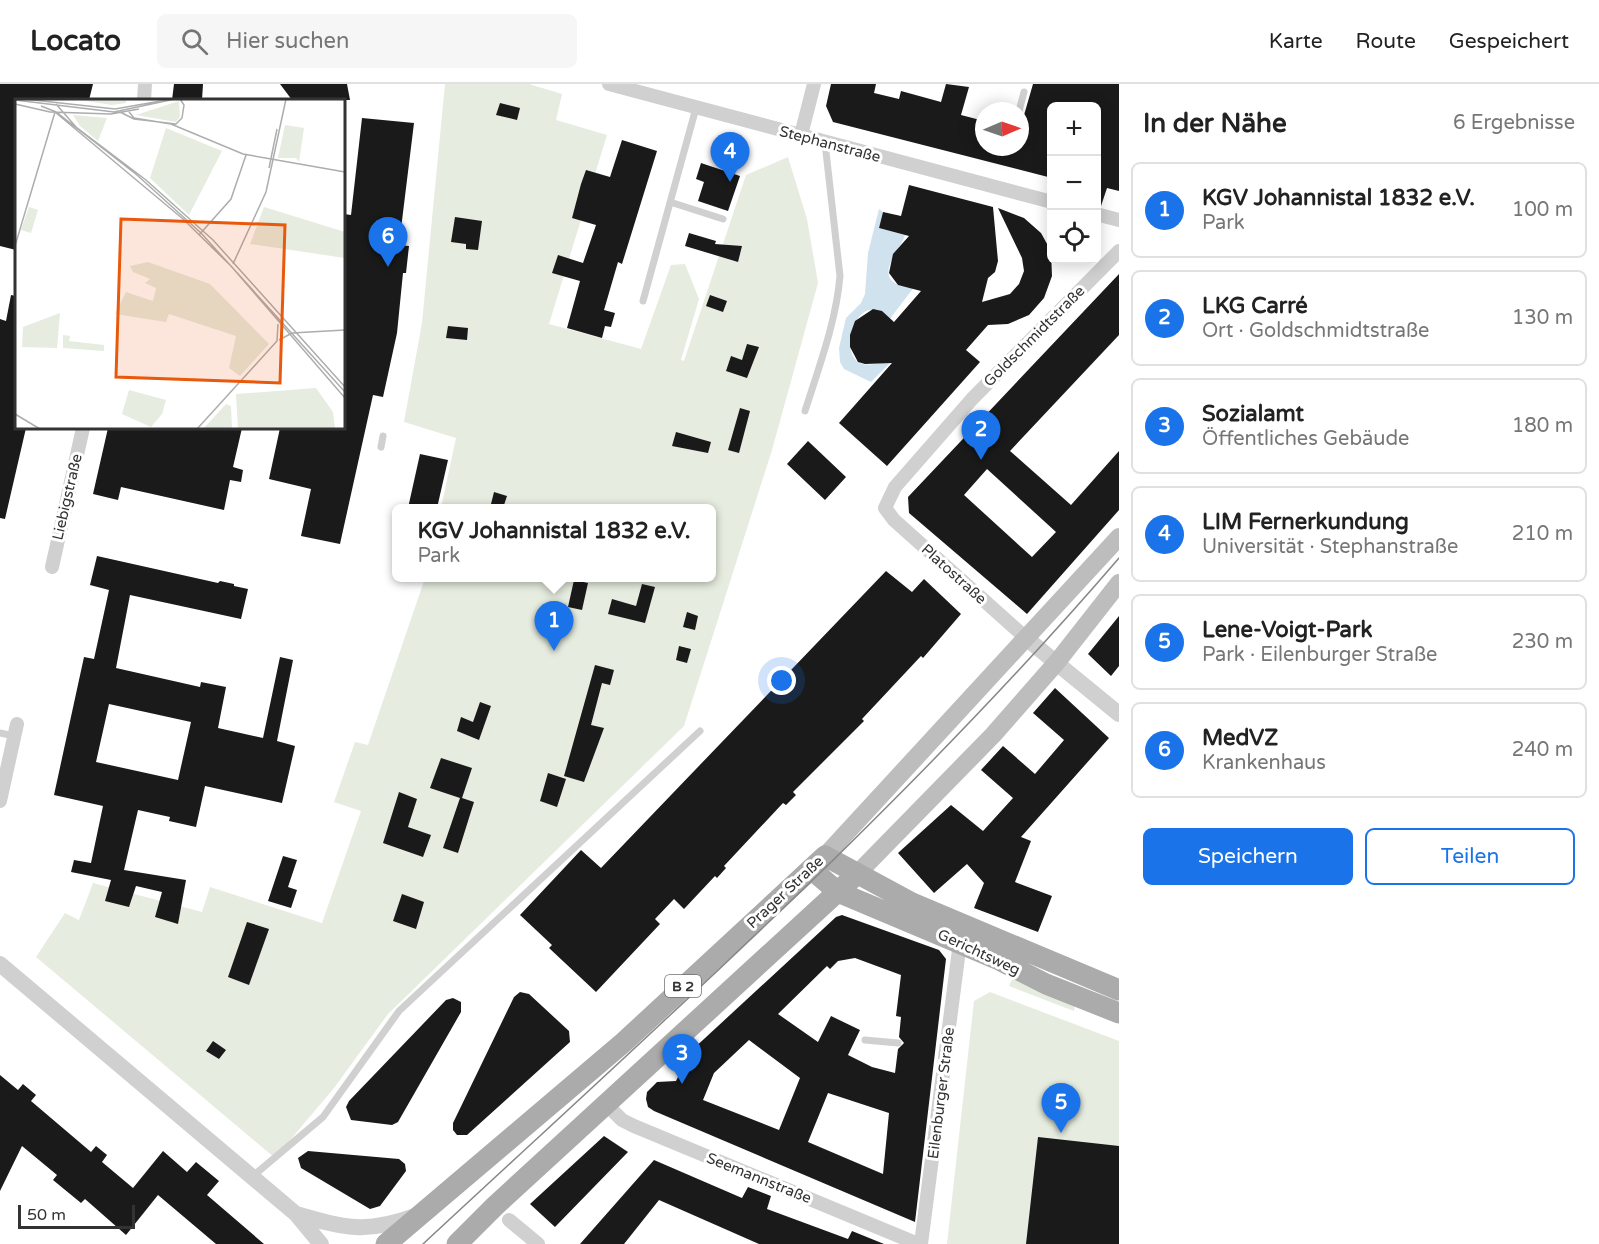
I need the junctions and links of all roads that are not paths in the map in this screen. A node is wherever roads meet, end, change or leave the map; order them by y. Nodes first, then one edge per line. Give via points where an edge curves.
1 (146, 84) edge
2 (814, 84) edge
3 (617, 85) edge
4 (1024, 92) dead end
5 (144, 99) edge
6 (1021, 102) edge
7 (696, 108) junction
8 (801, 135) junction
9 (825, 143) junction
10 (1047, 201) edge
11 (670, 202) junction
12 (1101, 215) edge
13 (723, 219) dead end
14 (1119, 220) edge
15 (1119, 251) edge
16 (643, 301) dead end
17 (805, 411) dead end
18 (83, 429) edge
19 (383, 436) dead end
20 (381, 447) dead end
21 (885, 508) joint
22 (1119, 537) edge
23 (52, 567) dead end
24 (1119, 583) edge
25 (1026, 638) junction
26 (1057, 662) junction
27 (1119, 714) edge
28 (16, 730) joint
29 (700, 732) dead end
30 (0, 733) edge
31 (0, 801) edge
32 (818, 863) junction
33 (857, 874) junction
34 (838, 892) junction
35 (964, 934) junction
36 (0, 964) edge
37 (1119, 990) edge
38 (1119, 1013) edge
39 (865, 1040) dead end
40 (898, 1043) dead end
41 (606, 1104) junction
42 (252, 1177) junction
43 (296, 1214) junction
44 (418, 1215) junction
45 (508, 1220) dead end
46 (321, 1244) edge
47 (386, 1244) edge
48 (457, 1244) edge
49 (537, 1244) edge
50 (920, 1244) edge

1 - 5 street
2 - 8 street
3 - 7 street, Stephanstraße
4 - 6 lane
7 - 8 street, Stephanstraße
7 - 11 lane
8 - 9 street, Stephanstraße
9 - 10 street, Stephanstraße
9 - 17 lane via 839,285
11 - 13 lane
11 - 16 lane
12 - 14 street
15 - 21 street, Goldschmidtstraße via 972,399 895,487
18 - 23 street, Liebigstraße
19 - 20 lane
21 - 25 street, Platostraße
22 - 25 main road, Prager Straße
24 - 26 main road
25 - 26 street
25 - 32 main road, Prager Straße
26 - 27 street
26 - 33 main road via 993,735
28 - 30 lane
28 - 31 street
29 - 42 lane via 399,1011 323,1117
32 - 33 main road, Gerichtsweg
32 - 34 main road, Gerichtsweg
32 - 44 main road, Prager Straße / B 2 via 624,1042
33 - 34 main road, B 2
33 - 35 main road, Gerichtsweg
34 - 35 main road, Gerichtsweg
34 - 41 main road, B 2
35 - 37 main road, Gerichtsweg
35 - 38 main road, Gerichtsweg via 1046,984
35 - 50 street, Eilenburger Straße via 942,1047
36 - 42 street
39 - 40 lane
41 - 48 main road, B 2
41 - 50 street, Seemannstraße via 634,1126
42 - 43 street
43 - 44 street via 366,1229
43 - 46 street
44 - 47 main road, B 2
45 - 49 street

